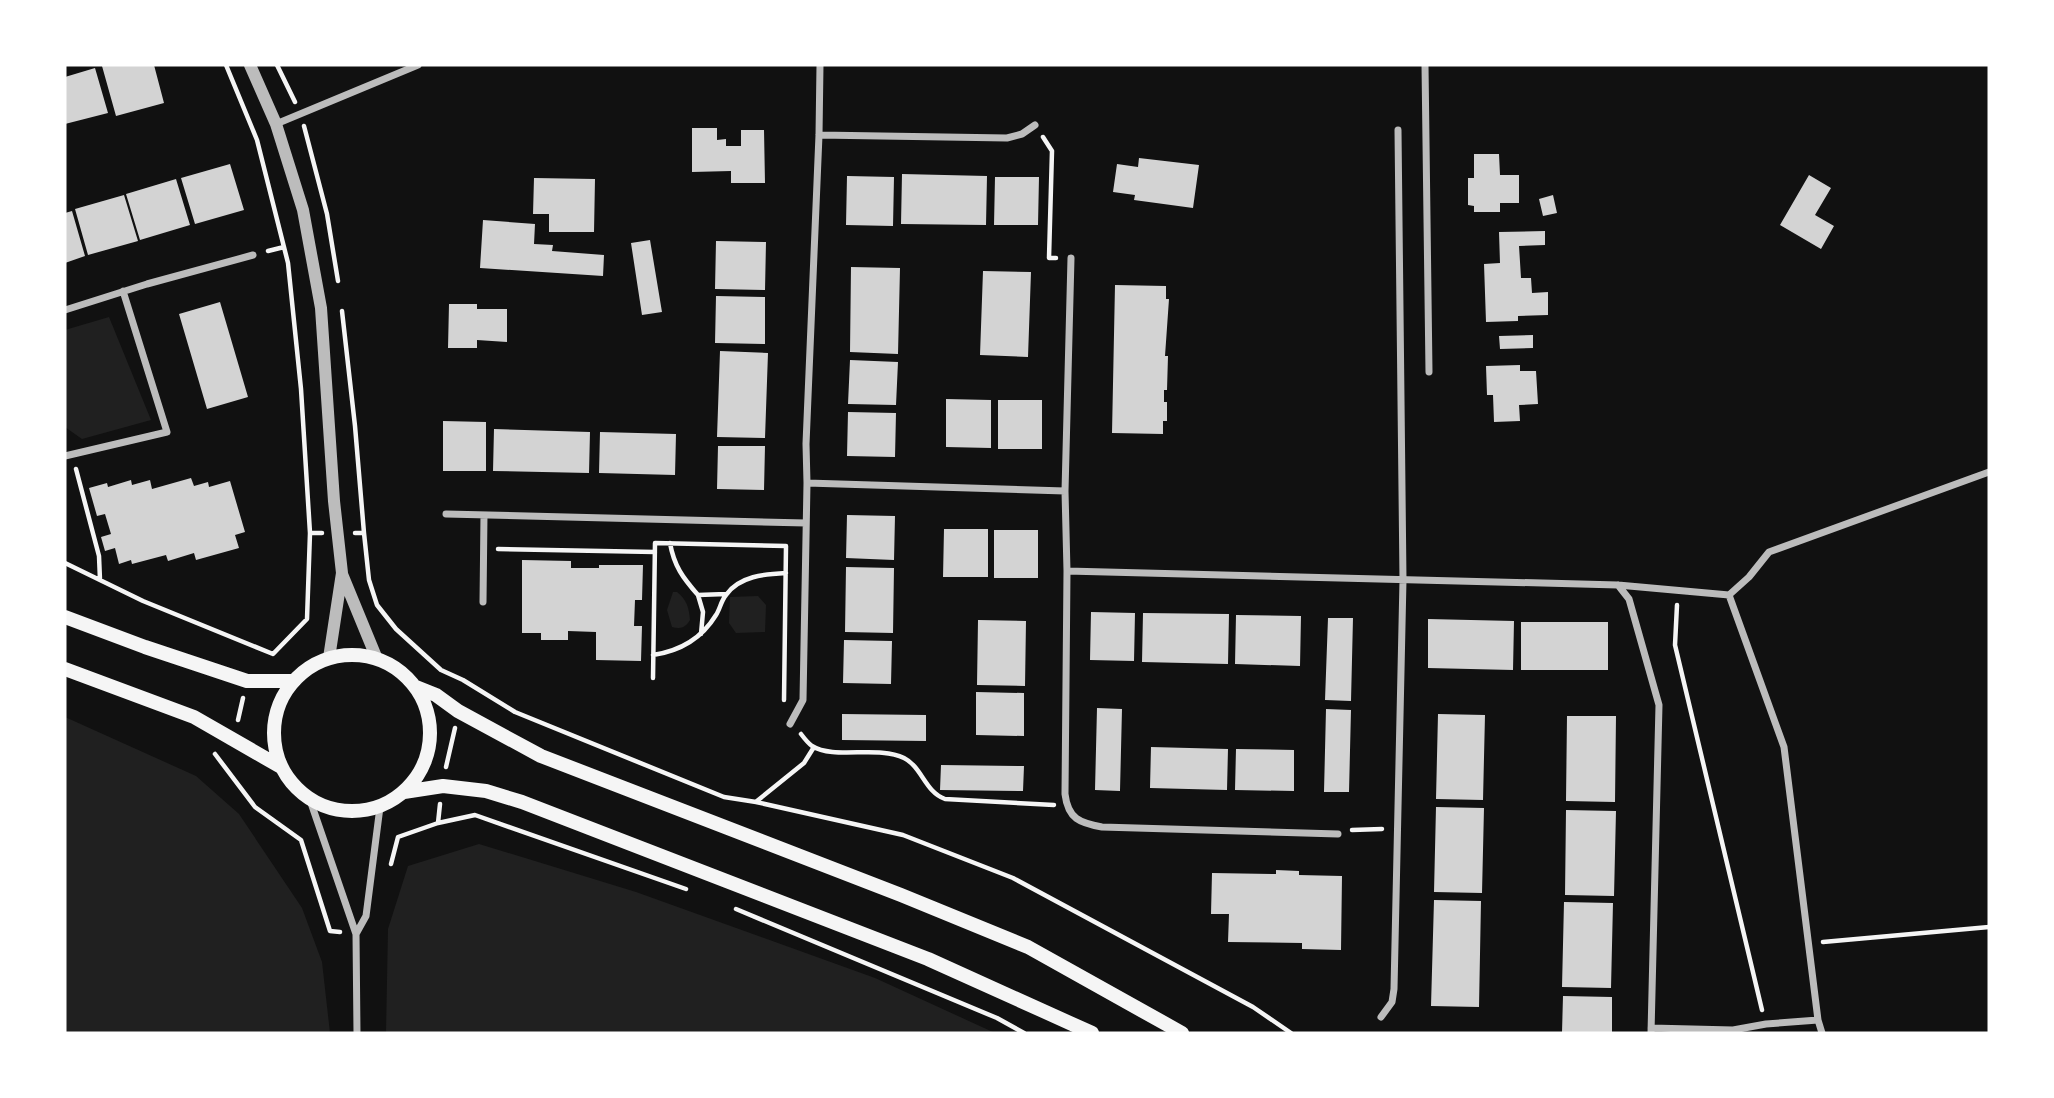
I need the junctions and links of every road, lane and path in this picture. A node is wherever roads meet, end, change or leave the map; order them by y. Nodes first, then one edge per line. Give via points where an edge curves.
1 (226, 65) edge
2 (250, 65) edge
3 (418, 65) edge
4 (820, 65) edge
5 (1425, 65) edge
6 (276, 124) junction
7 (1035, 125) joint
8 (1398, 130) dead end
9 (819, 135) junction
10 (253, 255) dead end
11 (1070, 258) joint
12 (123, 291) junction
13 (65, 310) edge
14 (1429, 372) dead end
15 (68, 455) edge
16 (1989, 472) edge
17 (807, 483) junction
18 (1065, 491) junction
19 (446, 514) dead end
20 (484, 515) junction
21 (806, 523) junction
22 (310, 533) junction
23 (338, 534) junction
24 (670, 543) junction
25 (483, 549) junction
26 (655, 552) junction
27 (65, 563) edge
28 (1067, 571) junction
29 (342, 573) junction
30 (786, 573) junction
31 (100, 580) junction
32 (1403, 580) junction
33 (1618, 585) junction
34 (1677, 590) junction
35 (726, 594) junction
36 (698, 595) junction
37 (1729, 595) junction
38 (482, 602) dead end
39 (65, 617) edge
40 (701, 634) junction
41 (260, 649) junction
42 (653, 655) junction
43 (329, 658) junction
44 (377, 659) junction
45 (65, 669) edge
46 (653, 678) dead end
47 (463, 680) junction
48 (247, 681) junction
49 (293, 681) junction
50 (416, 687) junction
51 (802, 703) junction
52 (458, 711) junction
53 (790, 724) joint
54 (233, 741) junction
55 (814, 747) junction
56 (209, 750) dead end
57 (219, 757) junction
58 (281, 767) junction
59 (443, 786) junction
60 (404, 792) junction
61 (310, 800) junction
62 (756, 802) junction
63 (1066, 806) junction
64 (380, 807) junction
65 (438, 824) junction
66 (1364, 828) dead end
67 (1382, 829) dead end
68 (1338, 834) dead end
69 (388, 874) dead end
70 (695, 892) dead end
71 (733, 907) dead end
72 (1989, 927) edge
73 (356, 934) junction
74 (1809, 944) junction
75 (1381, 1017) dead end
76 (1818, 1020) junction
77 (1766, 1024) junction
78 (1651, 1031) edge
79 (357, 1033) edge
80 (1024, 1033) edge
81 (1092, 1033) edge
82 (1182, 1033) edge
83 (1291, 1033) edge
84 (1822, 1033) edge

1 - 22 path via 257,141 288,263
2 - 6 street
3 - 6 street
4 - 9 street
5 - 14 street
6 - 23 street via 303,210 321,308
7 - 9 street via 1007,138
7 - 11 path via 1052,151 1049,258
8 - 32 street
9 - 17 street
10 - 12 street
11 - 18 street
12 - 13 street
12 - 15 street via 167,432
15 - 31 path via 99,556
16 - 37 street via 1769,552
17 - 18 street
17 - 21 street
18 - 28 street
19 - 20 street
20 - 21 street
20 - 25 street
21 - 51 street
22 - 23 path
22 - 41 path via 307,619 273,654
23 - 29 street
23 - 47 path via 364,533 377,605 441,670
24 - 26 path via 655,543
24 - 30 path via 786,546
24 - 36 path via 682,577
25 - 26 path
25 - 38 street
26 - 42 path
27 - 31 path
28 - 32 street
28 - 63 street
29 - 43 street
29 - 44 street
30 - 35 path via 752,577
30 - 51 path via 784,701
31 - 41 path
32 - 33 street
32 - 75 street via 1394,989 1392,1002
33 - 34 street
33 - 78 street via 1629,599 1659,705
34 - 37 street
34 - 77 path via 1675,645
35 - 36 path
35 - 40 path
36 - 40 path via 703,612
37 - 74 street via 1784,747
39 - 48 main road
40 - 42 path via 686,645
41 - 48 path
42 - 46 path
43 - 44 main road
43 - 49 main road
44 - 50 main road via 403,673
45 - 54 main road via 194,717
47 - 52 path
47 - 62 path via 515,712 724,797
48 - 49 main road
48 - 54 path
49 - 58 main road via 274,722 274,745
50 - 52 main road
50 - 60 main road via 426,708 428,753
51 - 53 street
52 - 59 path
52 - 82 main road via 541,756 1027,947
53 - 55 path
54 - 57 path
54 - 58 main road
55 - 62 path via 804,763
55 - 63 path via 905,758 936,795 945,799
56 - 57 path
57 - 73 path via 254,807 300,840 330,931
58 - 61 main road
59 - 60 main road
59 - 65 path
59 - 81 main road via 486,790 651,851 928,960
60 - 64 main road
61 - 64 main road via 352,812
61 - 73 street
62 - 83 path via 903,835 1013,878 1253,1007
63 - 68 street via 1082,823 1102,827
64 - 73 street via 366,916
65 - 69 path via 398,837
65 - 70 path via 475,816
66 - 67 path
71 - 80 path
72 - 74 path
73 - 79 street
74 - 76 street
76 - 77 street
76 - 84 street
77 - 78 street via 1732,1030

